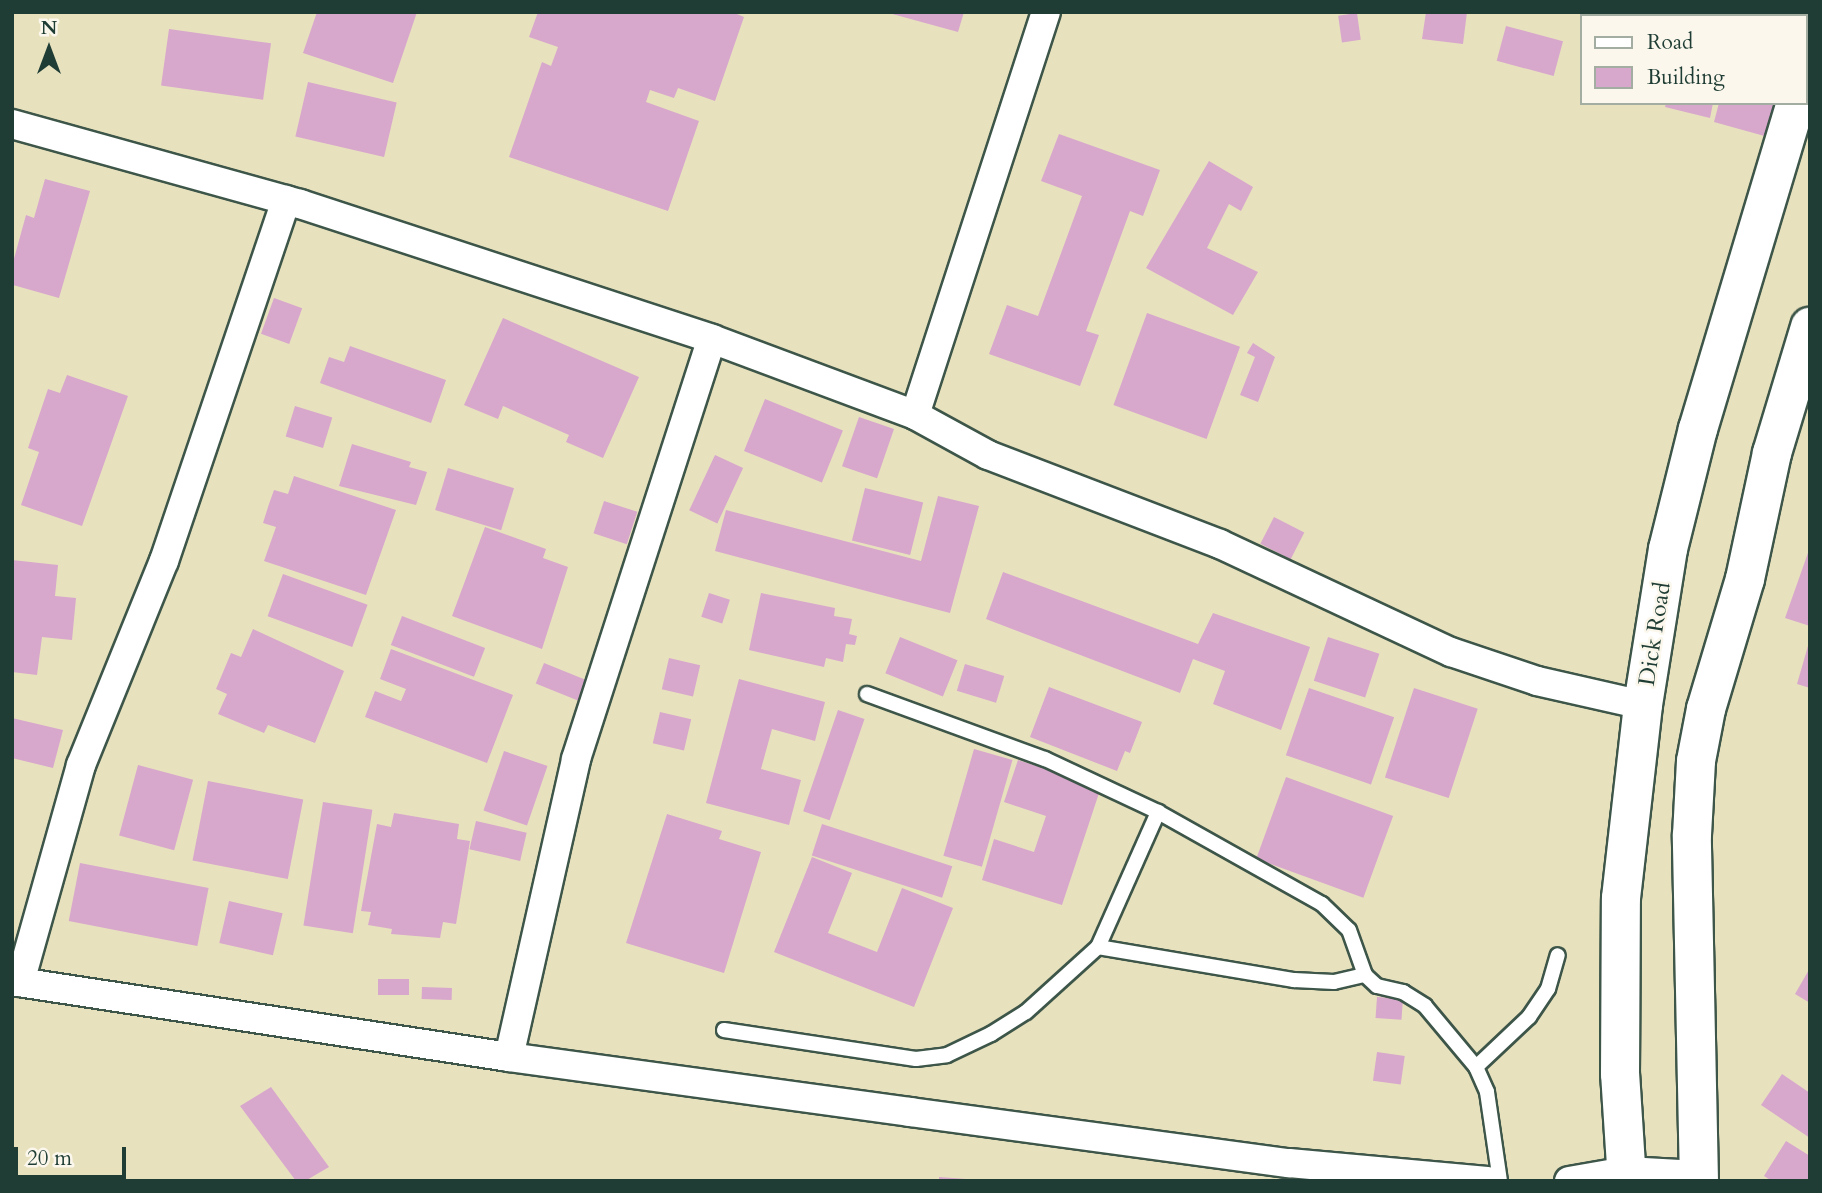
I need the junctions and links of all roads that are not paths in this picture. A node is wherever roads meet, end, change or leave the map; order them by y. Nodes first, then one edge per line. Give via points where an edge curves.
1 (1046, 12) edge
2 (1795, 105) edge
3 (12, 124) edge
4 (286, 200) junction
5 (1810, 327) edge
6 (712, 339) junction
7 (915, 415) junction
8 (867, 694) dead end
9 (1643, 705) junction
10 (1158, 812) junction
11 (1098, 947) junction
12 (1558, 955) dead end
13 (1365, 975) junction
14 (16, 982) edge
15 (724, 1030) dead end
16 (509, 1058) junction
17 (1476, 1067) junction
18 (1286, 1172) edge
19 (1627, 1176) edge
20 (1699, 1178) edge
21 (1487, 1181) edge
22 (1500, 1181) edge
23 (1569, 1181) edge

1 - 7 street
2 - 9 main road, Dick Road via 1698,429 1668,549
3 - 4 street
4 - 6 street
4 - 14 street via 164,561 81,765
5 - 20 main road via 1772,453 1745,579 1706,709 1696,761 1692,835
6 - 7 street
6 - 16 street via 576,759
7 - 9 street via 988,455 1220,544 1451,652 1537,681
8 - 10 lane via 965,727
9 - 19 main road, Dick Road via 1622,898 1620,1074
10 - 11 lane
10 - 13 lane via 1336,912 1359,950
11 - 13 lane via 1294,980 1335,982
11 - 15 lane via 1026,1012 947,1055 892,1056
12 - 17 lane via 1548,989 1529,1017
13 - 17 lane via 1377,986 1402,992 1425,1006
14 - 16 street
16 - 18 street
17 - 22 lane via 1487,1091
18 - 21 street
19 - 20 street
19 - 23 street

